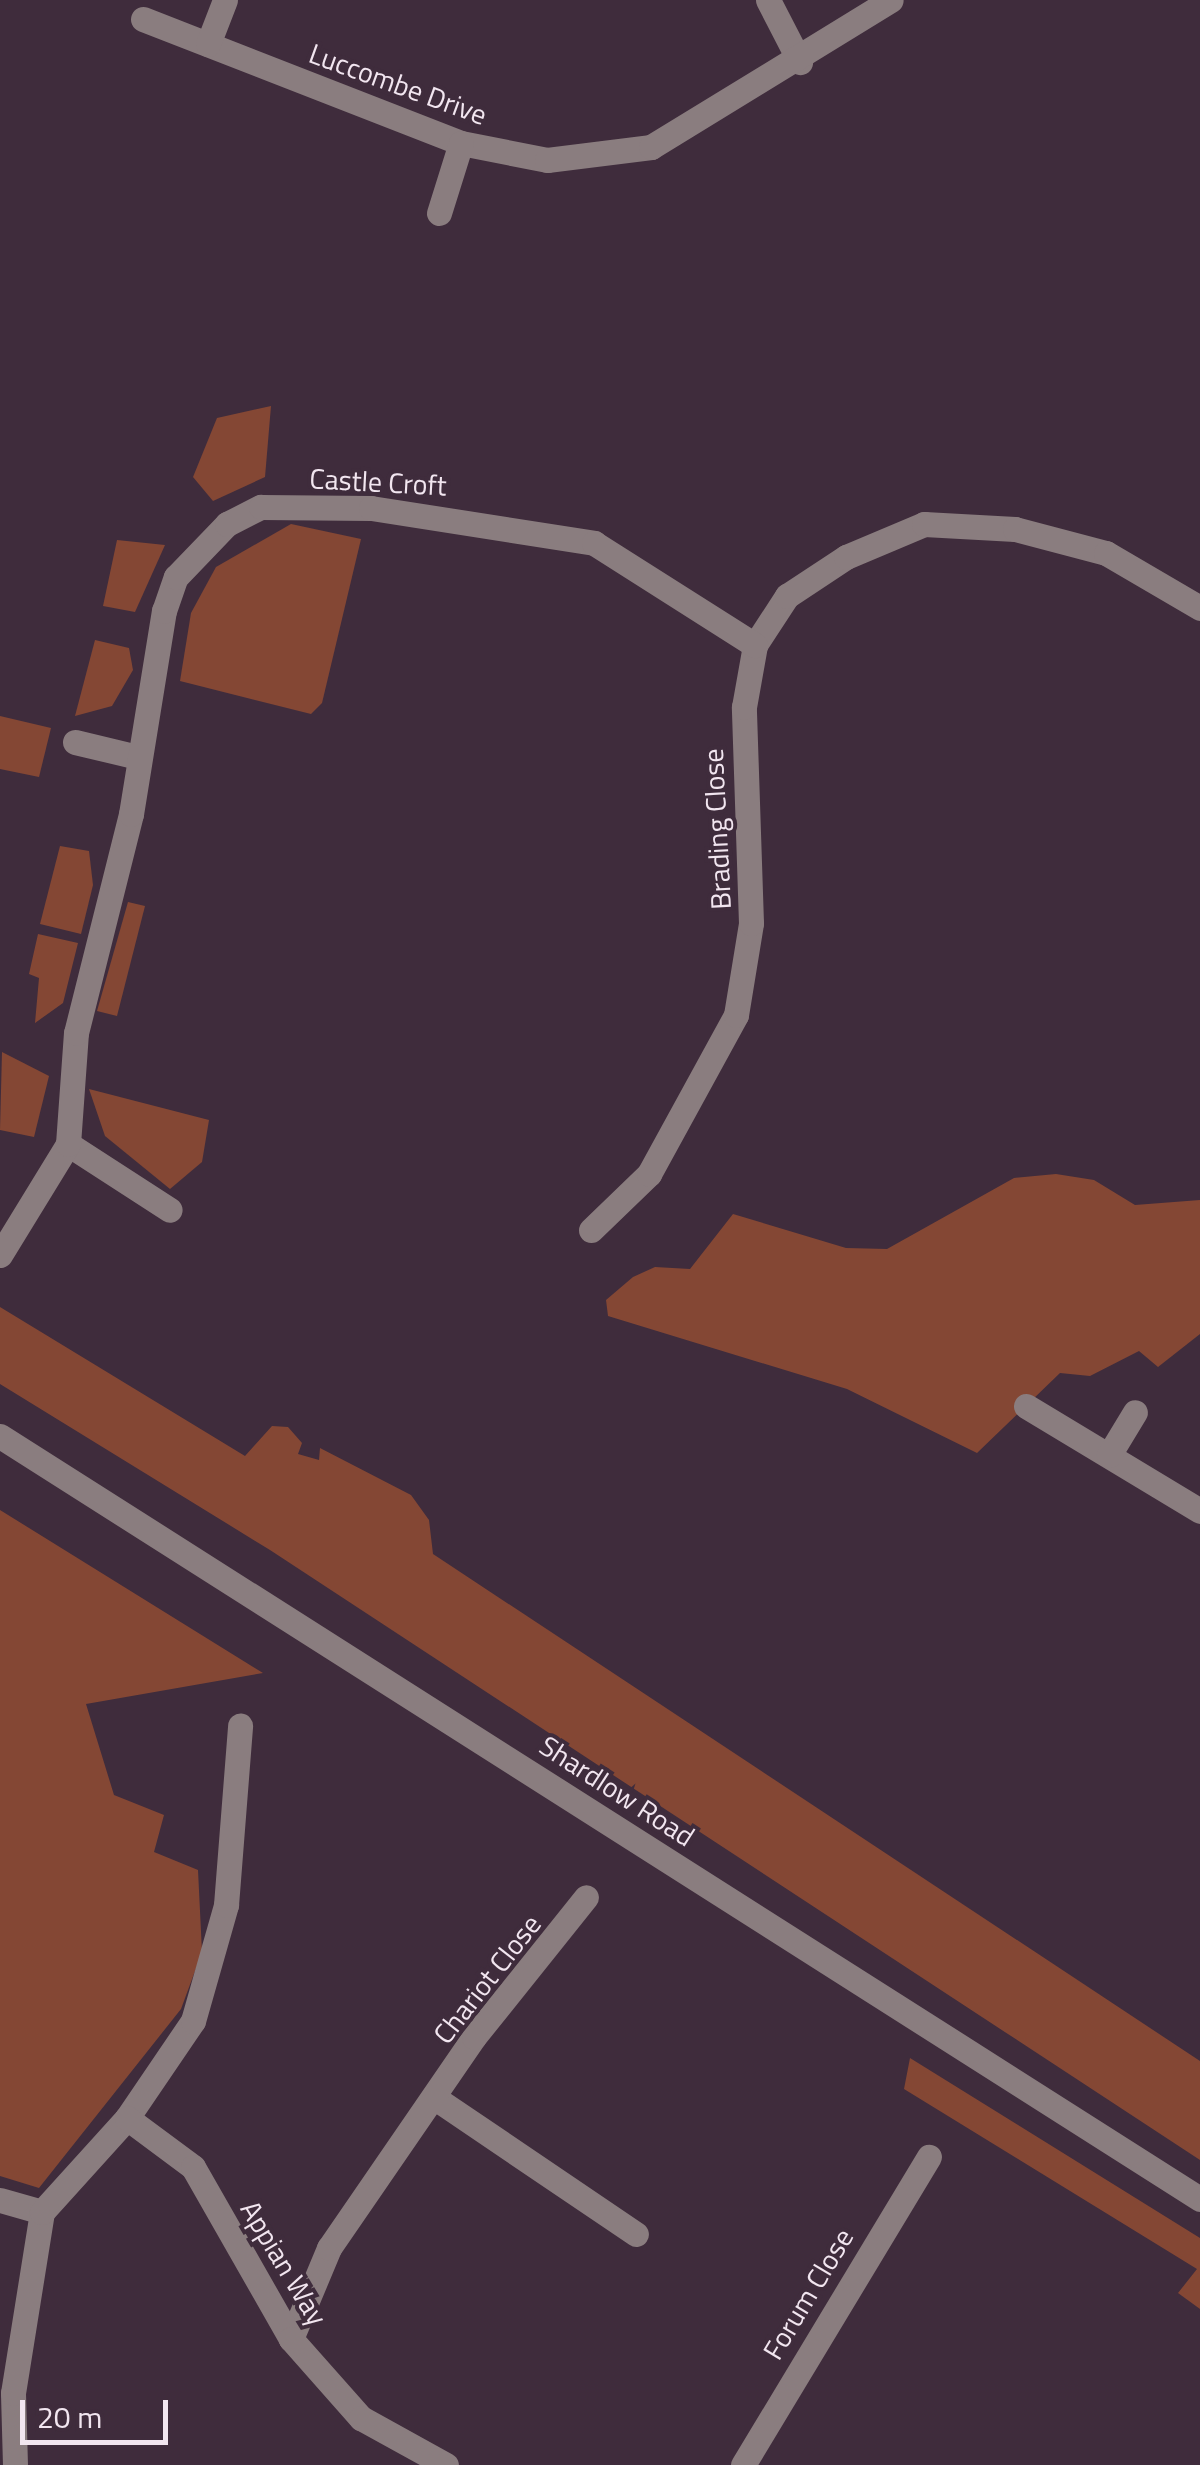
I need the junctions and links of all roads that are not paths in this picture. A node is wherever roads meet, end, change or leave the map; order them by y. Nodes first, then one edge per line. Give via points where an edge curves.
1 (224, 0) edge
2 (768, 0) edge
3 (891, 0) edge
4 (144, 19) dead end
5 (208, 44) junction
6 (800, 62) junction
7 (461, 143) junction
8 (439, 213) dead end
9 (1200, 608) edge
10 (755, 645) junction
11 (75, 742) dead end
12 (138, 758) junction
13 (68, 1144) junction
14 (170, 1210) dead end
15 (591, 1230) dead end
16 (0, 1255) edge
17 (1026, 1406) dead end
18 (1135, 1412) dead end
19 (0, 1436) edge
20 (1110, 1455) junction
21 (1200, 1510) edge
22 (240, 1726) dead end
23 (586, 1897) dead end
24 (438, 2100) junction
25 (127, 2118) junction
26 (929, 2157) dead end
27 (1200, 2199) edge
28 (0, 2200) edge
29 (42, 2212) junction
30 (636, 2234) dead end
31 (291, 2340) junction
32 (15, 2465) edge
33 (446, 2465) edge
34 (743, 2465) edge

1 - 5 street
2 - 6 street
3 - 6 street, Luccombe Drive
4 - 5 street, Luccombe Drive
5 - 7 street, Luccombe Drive
6 - 7 street, Luccombe Drive via 651,147 547,160
7 - 8 street
9 - 10 street, Brading Close via 1106,552 1015,528 924,524 846,557 788,596
10 - 12 street, Castle Croft via 594,543 464,516 261,507 227,524 176,577
10 - 15 street, Brading Close via 740,785 751,923 736,1015 650,1174
11 - 12 street
12 - 13 street, Castle Croft via 74,1046
13 - 14 street
13 - 16 street, Castle Croft
17 - 20 street
18 - 20 street
19 - 27 street, Shardlow Road
20 - 21 street
22 - 25 street via 226,1905 194,2021
23 - 24 street, Chariot Close via 474,2037
24 - 30 street
24 - 31 street, Chariot Close via 329,2248
25 - 29 street
25 - 31 street, Appian Way via 192,2167
26 - 34 street, Forum Close
28 - 29 street
29 - 32 street via 13,2393
31 - 33 street, Appian Way via 360,2418

